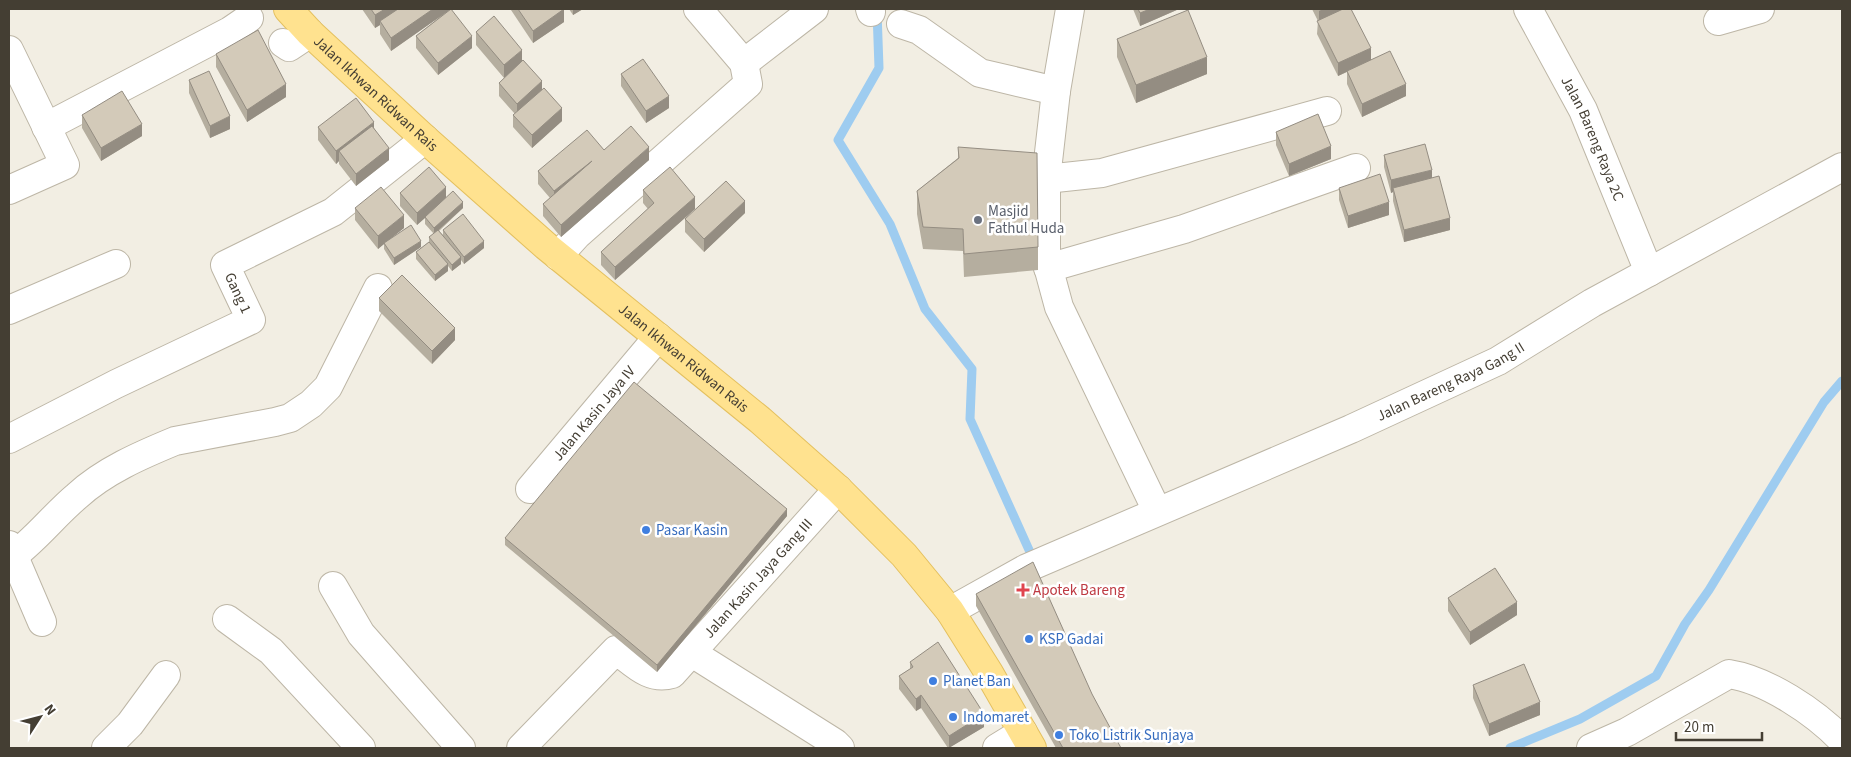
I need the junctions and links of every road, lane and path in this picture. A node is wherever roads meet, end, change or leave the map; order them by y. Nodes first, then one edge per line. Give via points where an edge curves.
1 (288, 9) edge
2 (698, 9) edge
3 (814, 9) edge
4 (1070, 9) edge
5 (1528, 9) edge
6 (1760, 9) edge
7 (250, 17) edge
8 (1718, 21) dead end
9 (901, 24) dead end
10 (310, 33) junction
11 (283, 43) dead end
12 (9, 50) edge
13 (744, 63) junction
14 (1056, 91) junction
15 (1327, 111) dead end
16 (46, 127) junction
17 (425, 139) junction
18 (1842, 166) edge
19 (1356, 168) dead end
20 (1046, 179) junction
21 (9, 190) edge
22 (558, 256) junction
23 (116, 264) dead end
24 (1048, 268) junction
25 (1650, 272) junction
26 (378, 288) dead end
27 (9, 310) edge
28 (658, 337) junction
29 (9, 439) edge
30 (530, 489) dead end
31 (838, 489) junction
32 (1157, 511) junction
33 (10, 553) edge
34 (333, 586) dead end
35 (950, 612) junction
36 (227, 619) dead end
37 (42, 622) dead end
38 (685, 661) junction
39 (166, 675) dead end
40 (1027, 740) edge
41 (1842, 740) edge
42 (106, 748) edge
43 (362, 748) edge
44 (461, 748) edge
45 (521, 748) edge
46 (840, 748) edge
47 (997, 748) edge
48 (1591, 748) edge

1 - 10 main road, Jalan Ikhwan Ridwan Rais
2 - 13 street
3 - 13 street
4 - 14 street
5 - 25 street, Jalan Bareng Raya 2C via 1583,110
6 - 8 street
7 - 16 street via 230,31
9 - 14 street via 919,30 980,72
10 - 11 street via 289,47
10 - 17 main road, Jalan Ikhwan Ridwan Rais
12 - 16 street
13 - 22 street via 748,84
14 - 20 street
15 - 20 street via 1111,171
16 - 21 street via 65,165
17 - 22 main road, Jalan Ikhwan Ridwan Rais
17 - 29 street, Gang 1 via 333,212 225,265 251,320
18 - 25 street, Jalan Bareng Raya Gang II
19 - 24 street via 1184,230
20 - 24 street
22 - 28 main road, Jalan Ikhwan Ridwan Rais
23 - 27 street
24 - 32 street via 1059,307
25 - 32 street, Jalan Bareng Raya Gang II via 1498,361 1351,429
26 - 33 street via 328,387 311,404 290,418 175,441 157,448 101,477
28 - 30 street, Jalan Kasin Jaya IV
28 - 31 main road, Jalan Ikhwan Ridwan Rais
31 - 35 main road, Jalan Ikhwan Ridwan Rais via 904,555
31 - 38 street, Jalan Kasin Jaya Gang III
32 - 35 street, Jalan Bareng Raya Gang II via 1035,565
33 - 37 street
34 - 44 street via 361,634
35 - 40 main road, Jalan Ikhwan Ridwan Rais
36 - 43 street via 271,651
38 - 45 street via 672,674 652,676 616,650
38 - 46 street
39 - 42 street via 130,724
40 - 47 street
41 - 48 street via 1794,702 1763,684 1729,674 1627,732

